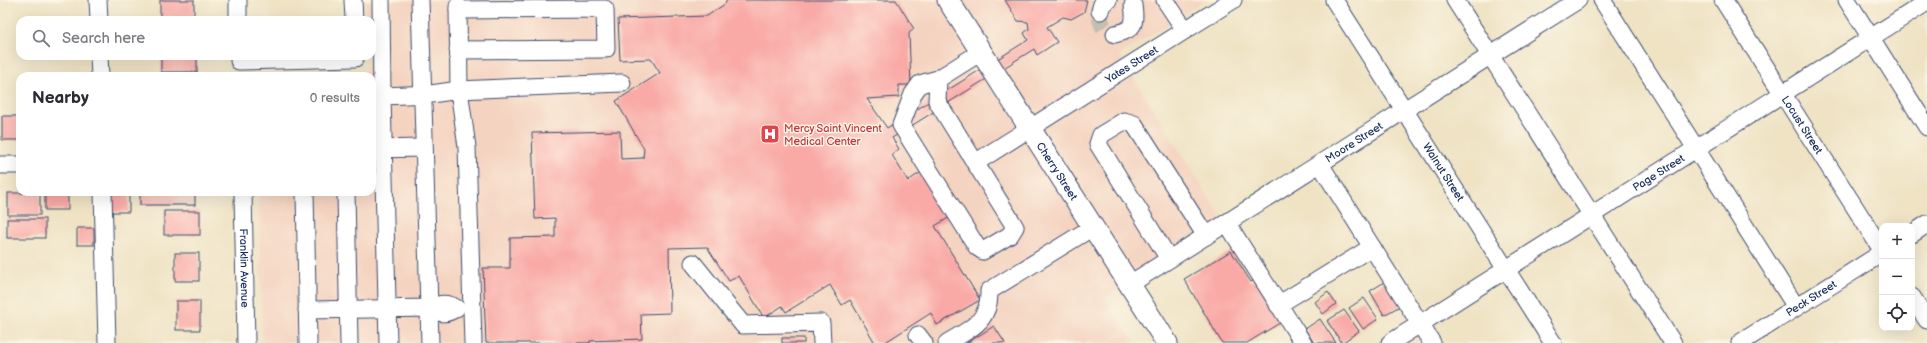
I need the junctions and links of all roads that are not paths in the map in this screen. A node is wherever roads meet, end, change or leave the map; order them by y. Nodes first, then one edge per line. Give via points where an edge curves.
1 (98, 0) edge
2 (238, 0) edge
3 (353, 0) edge
4 (381, 0) edge
5 (420, 0) edge
6 (948, 0) edge
7 (1166, 0) edge
8 (1233, 0) edge
9 (1334, 0) edge
10 (1455, 0) edge
11 (1578, 0) edge
12 (1602, 0) edge
13 (1723, 0) edge
14 (1846, 0) edge
15 (1133, 2) edge
16 (1927, 2) edge
17 (457, 4) edge
18 (98, 16) edge
19 (238, 16) edge
20 (354, 16) edge
21 (1185, 30) junction
22 (1115, 34) dead end
23 (1870, 38) junction
24 (458, 50) junction
25 (981, 52) junction
26 (1490, 56) junction
27 (99, 60) edge
28 (317, 60) edge
29 (240, 64) edge
30 (100, 72) edge
31 (938, 79) junction
32 (622, 83) dead end
33 (459, 90) junction
34 (1782, 93) junction
35 (423, 95) junction
36 (377, 96) edge
37 (937, 101) junction
38 (909, 102) junction
39 (1405, 110) junction
40 (1925, 120) edge
41 (1030, 128) junction
42 (424, 148) junction
43 (378, 149) edge
44 (1696, 149) junction
45 (975, 163) junction
46 (1320, 164) junction
47 (0, 165) edge
48 (16, 165) edge
49 (103, 196) edge
50 (243, 196) edge
51 (305, 196) edge
52 (346, 196) edge
53 (1591, 214) junction
54 (1227, 223) junction
55 (1927, 224) edge
56 (1093, 227) junction
57 (1915, 232) edge
58 (1206, 236) junction
59 (1879, 245) edge
60 (1372, 247) junction
61 (1879, 255) edge
62 (1169, 259) junction
63 (693, 263) dead end
64 (1506, 269) junction
65 (1130, 284) junction
66 (1915, 302) edge
67 (1278, 305) junction
68 (464, 307) junction
69 (1796, 307) junction
70 (386, 308) junction
71 (430, 308) junction
72 (349, 309) junction
73 (307, 310) junction
74 (1927, 320) edge
75 (1420, 324) junction
76 (106, 343) edge
77 (246, 343) edge
78 (308, 343) edge
79 (349, 343) edge
80 (388, 343) edge
81 (430, 343) edge
82 (473, 343) edge
83 (822, 343) edge
84 (947, 343) edge
85 (1167, 343) edge
86 (1303, 343) edge
87 (1390, 343) edge
88 (1432, 343) edge
89 (1553, 343) edge
90 (1674, 343) edge
91 (1740, 343) edge

1 - 18 street
2 - 19 street
3 - 20 street
4 - 36 street
5 - 35 street
6 - 25 main road, Cherry Street
7 - 21 street
8 - 21 street, Yates Street
9 - 39 street, Walnut Street
10 - 26 street
11 - 26 street, Moore Street
12 - 44 street
13 - 34 street, Locust Street
14 - 23 street
15 - 22 street via 1134,22 1131,28
16 - 23 street, Page Street
17 - 24 street
17 - 24 street via 605,8 606,42 606,49
21 - 41 street, Yates Street
23 - 34 street, Page Street
23 - 40 street
24 - 33 street
25 - 31 street
25 - 41 main road, Cherry Street
26 - 39 street, Moore Street
26 - 53 street
27 - 30 street
28 - 29 street
31 - 37 street
31 - 38 street via 920,84
32 - 33 street
33 - 35 street
33 - 68 street via 467,147
34 - 44 street, Page Street
34 - 59 street, Locust Street
35 - 36 street
35 - 42 street
36 - 43 street
37 - 38 street
37 - 45 street
38 - 45 street via 901,125 977,247 983,251 1010,235 1014,227
39 - 46 street, Moore Street
39 - 64 street, Walnut Street
41 - 45 street, Yates Street
41 - 56 main road, Cherry Street
42 - 43 street
42 - 71 street
43 - 70 street
44 - 53 street, Page Street
44 - 69 street
46 - 54 street, Moore Street
46 - 60 street
47 - 48 street
49 - 76 street
50 - 77 street, Franklin Avenue
51 - 73 street
52 - 72 street
53 - 64 street, Page Street
53 - 90 street
54 - 58 street, Moore Street
54 - 67 street
55 - 57 street
56 - 65 main road, Cherry Street
56 - 84 street via 989,291 990,305 977,324
58 - 62 street, Moore Street
58 - 62 street via 1134,124 1124,122 1101,135 1098,144
60 - 67 street
60 - 75 street
61 - 69 street, Peck Street
62 - 65 street, Moore Street
63 - 83 street via 744,326 822,323
64 - 75 street, Page Street
64 - 89 street, Walnut Street
65 - 85 main road, Cherry Street
66 - 74 street
67 - 86 street
68 - 71 street via 450,313 439,313
68 - 82 street
69 - 91 street, Peck Street
70 - 71 street
70 - 72 street
70 - 80 street
71 - 81 street
72 - 73 street
72 - 79 street
73 - 78 street
75 - 87 street, Page Street
75 - 88 street

